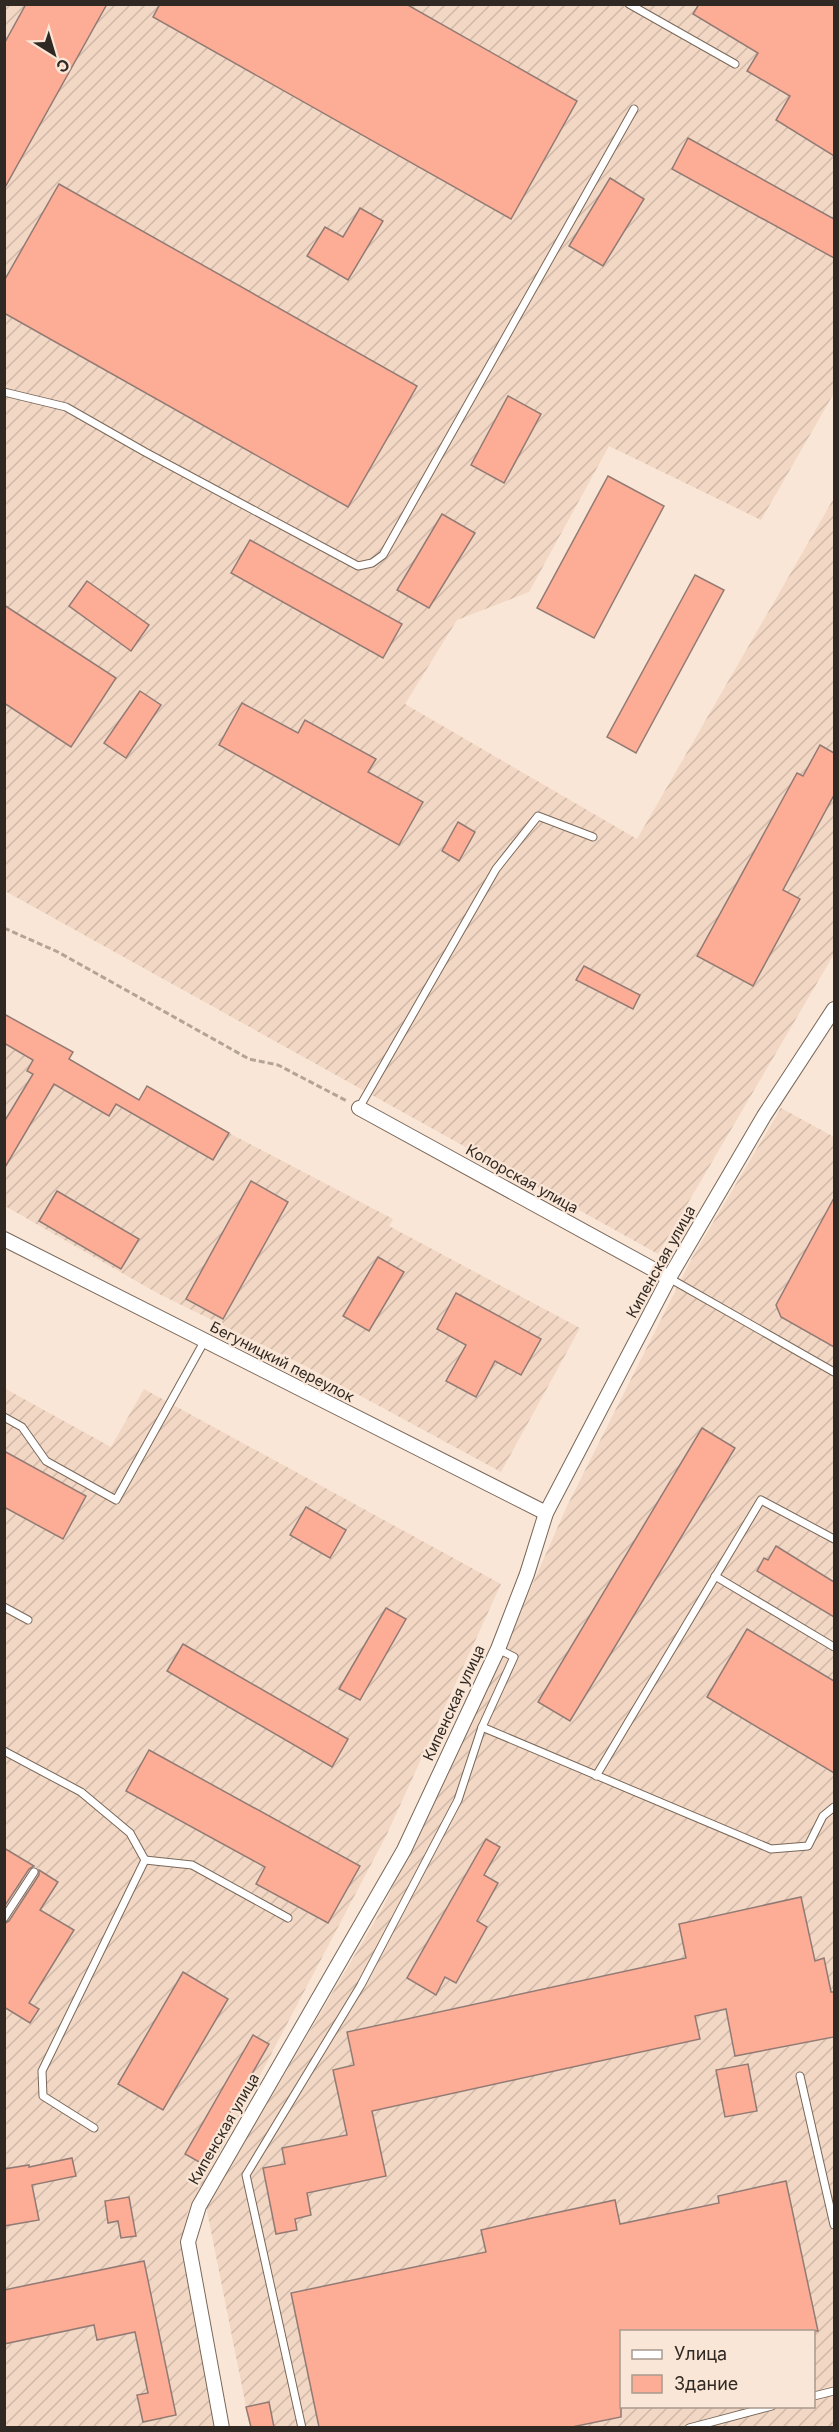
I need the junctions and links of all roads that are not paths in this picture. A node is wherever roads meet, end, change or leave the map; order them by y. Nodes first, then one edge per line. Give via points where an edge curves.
1 (629, 4) edge
2 (735, 64) dead end
3 (634, 109) dead end
4 (4, 392) edge
5 (593, 837) dead end
6 (834, 1009) edge
7 (359, 1108) joint
8 (4, 1239) edge
9 (669, 1278) junction
10 (205, 1340) junction
11 (834, 1372) edge
12 (4, 1417) edge
13 (546, 1513) junction
14 (834, 1539) edge
15 (715, 1576) junction
16 (4, 1607) edge
17 (28, 1620) dead end
18 (834, 1647) edge
19 (498, 1649) junction
20 (482, 1727) junction
21 (4, 1751) edge
22 (596, 1776) junction
23 (834, 1807) edge
24 (145, 1860) junction
25 (34, 1872) dead end
26 (4, 1918) edge
27 (288, 1918) dead end
28 (800, 2076) dead end
29 (94, 2128) dead end
30 (834, 2225) edge
31 (834, 2391) edge
32 (815, 2396) edge
33 (764, 2408) edge
34 (222, 2427) edge
35 (302, 2427) edge
36 (689, 2427) edge

1 - 2 lane
3 - 4 lane via 383,555 372,563 358,566 66,406
5 - 7 lane via 538,816 496,869
6 - 9 street, Кипенская улица via 764,1116
7 - 9 street, Копорская улица
8 - 10 street, Бегуницкий переулок
9 - 11 lane
9 - 13 street, Кипенская улица
10 - 12 lane via 116,1500 46,1461 22,1427
10 - 13 street, Бегуницкий переулок
13 - 19 street, Кипенская улица
14 - 15 lane via 761,1500
15 - 18 lane
15 - 22 lane
16 - 17 lane
19 - 20 lane via 514,1656
19 - 34 street, Кипенская улица via 404,1850 199,2206 188,2242
20 - 22 lane
20 - 35 lane via 458,1800 367,1975 246,2175
21 - 24 lane via 81,1792 130,1833
22 - 23 lane via 771,1849 808,1846 823,1816
24 - 27 lane via 192,1866
24 - 29 lane via 42,2071 43,2096
25 - 26 lane
28 - 30 lane
31 - 32 lane
33 - 36 lane

